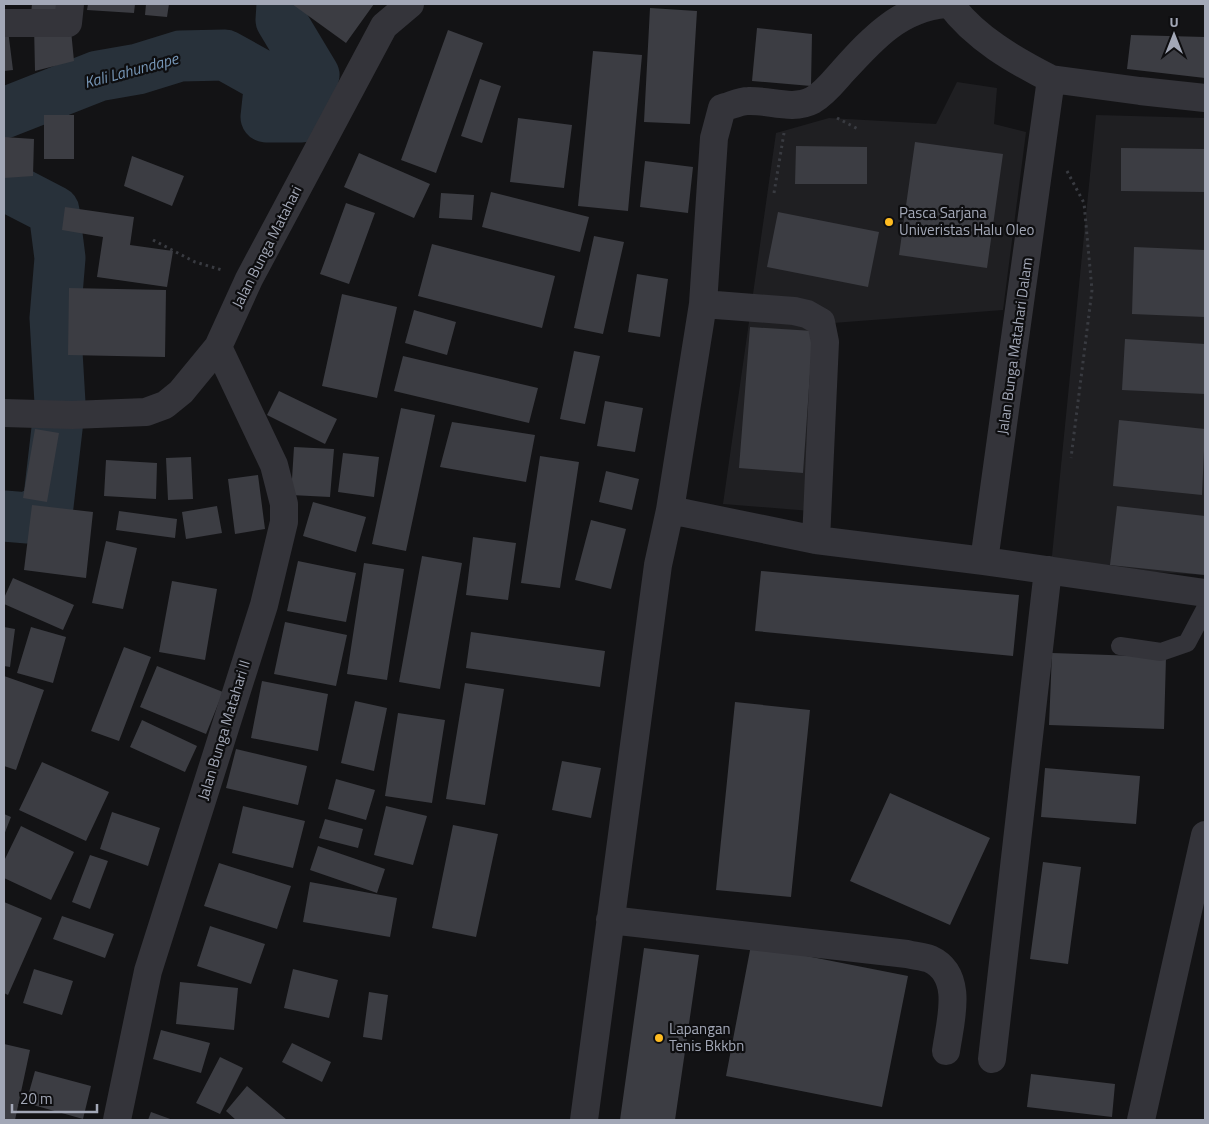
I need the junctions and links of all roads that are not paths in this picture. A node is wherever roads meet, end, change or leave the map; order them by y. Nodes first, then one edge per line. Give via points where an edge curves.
1 (70, 4) edge
2 (410, 4) edge
3 (946, 4) edge
4 (950, 4) edge
5 (4, 23) edge
6 (1051, 79) junction
7 (1205, 98) edge
8 (703, 304) junction
9 (218, 347) junction
10 (4, 413) edge
11 (670, 510) junction
12 (816, 540) junction
13 (984, 561) junction
14 (1048, 570) junction
15 (1205, 594) edge
16 (1205, 609) edge
17 (1120, 646) dead end
18 (1205, 835) edge
19 (610, 920) junction
20 (946, 1051) dead end
21 (992, 1060) dead end
22 (117, 1120) edge
23 (584, 1120) edge
24 (1141, 1120) edge

1 - 5 street via 68,23
2 - 9 street, Jalan Bunga Matahari via 384,26 249,279
3 - 8 street via 929,5 889,24 825,91 812,100 799,105 747,101 722,108 714,138
4 - 6 street via 982,36
6 - 7 street
6 - 13 street, Jalan Bunga Matahari Dalam
8 - 11 street
8 - 12 street via 794,311 822,322 825,342
9 - 10 street, Jalan Bunga Matahari via 181,392 165,405 146,412
9 - 22 street, Jalan Bunga Matahari II via 277,472 284,522 264,605 148,971
11 - 12 street
11 - 19 street via 658,565
12 - 13 street
13 - 14 street
14 - 15 street
14 - 21 street
16 - 17 lane via 1187,643 1161,652
18 - 24 street
19 - 20 street via 930,959 944,970 954,999
19 - 23 street

